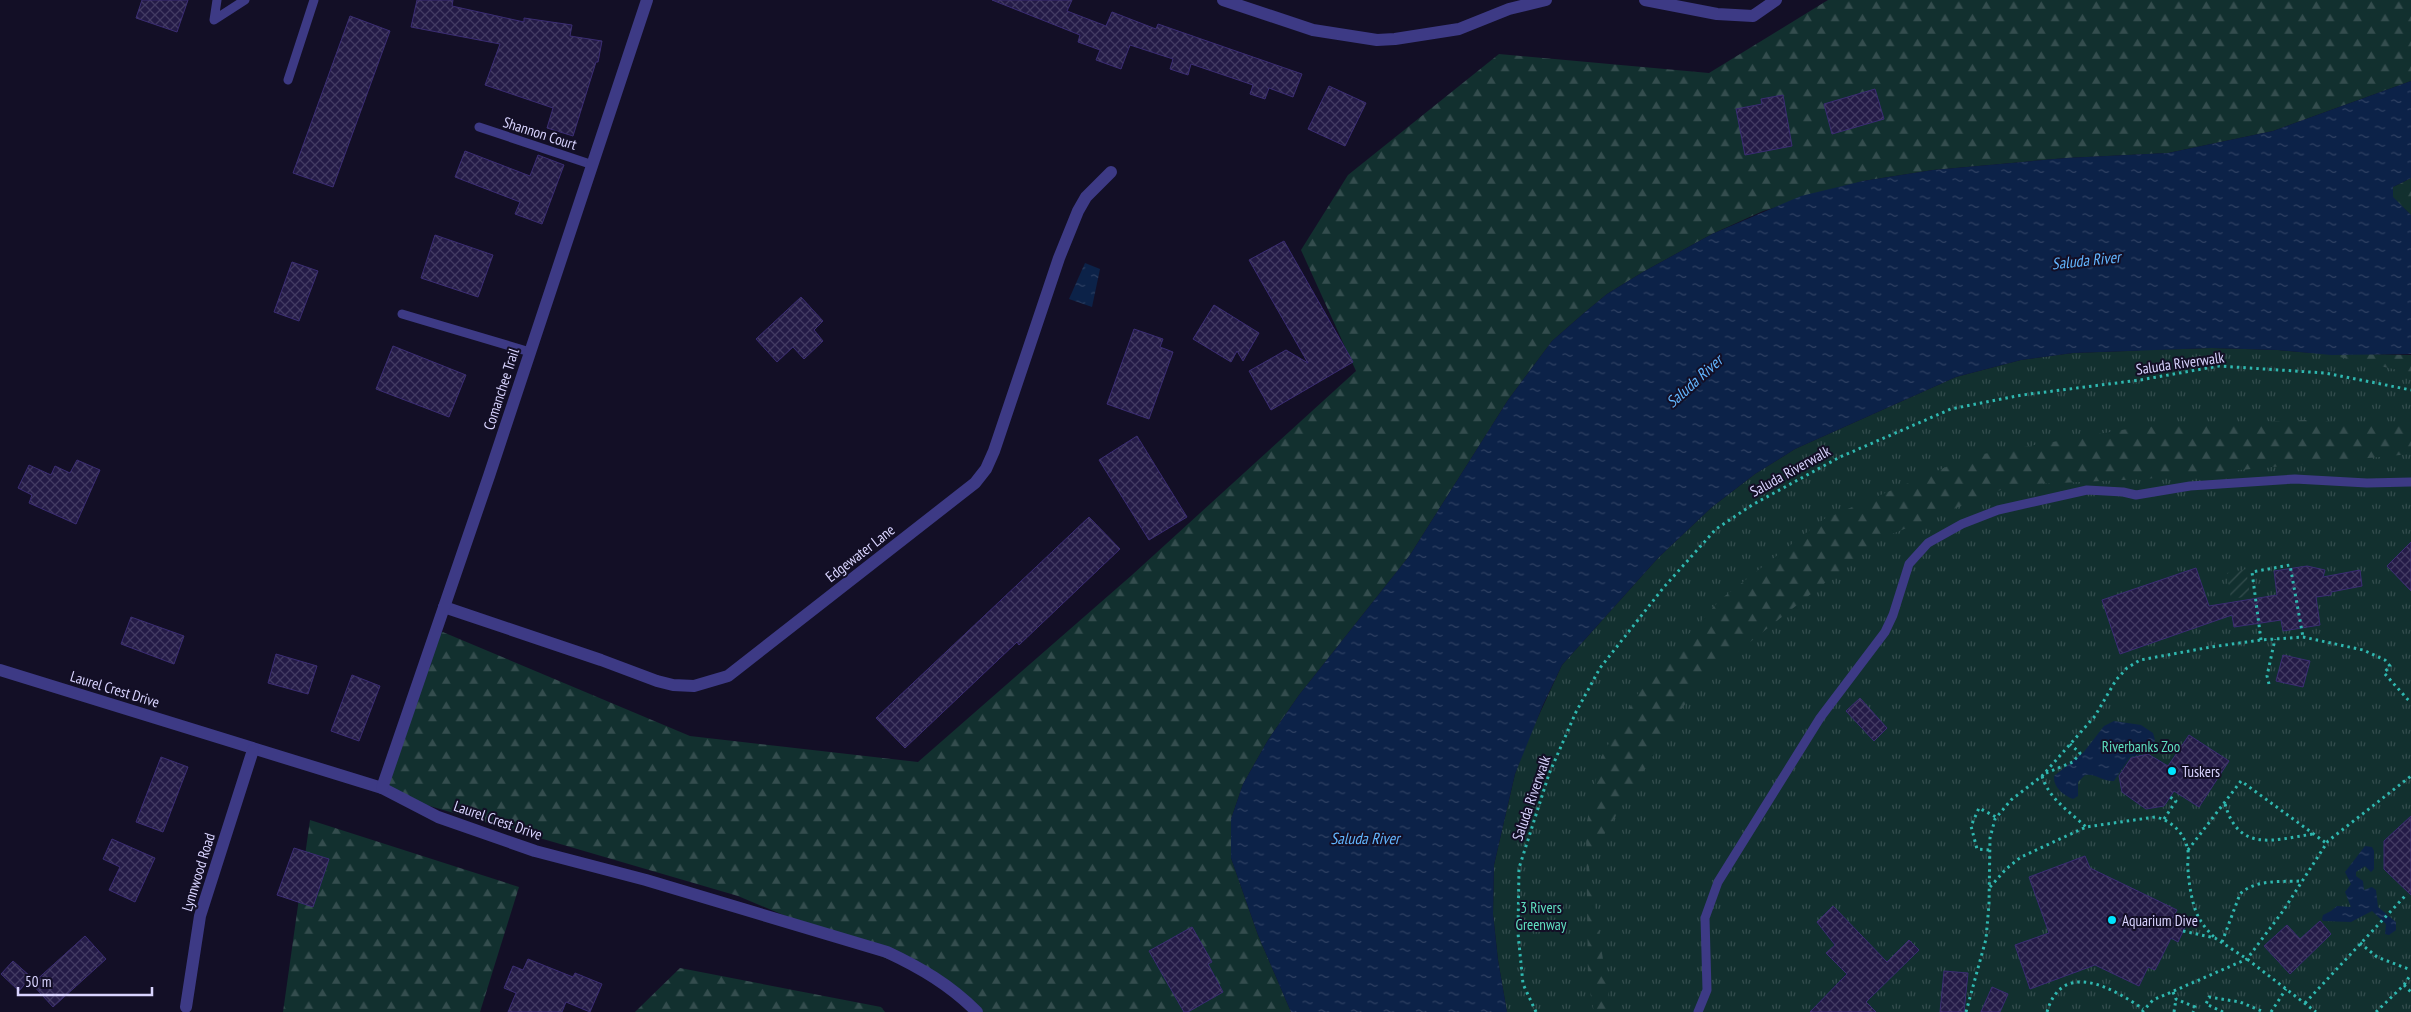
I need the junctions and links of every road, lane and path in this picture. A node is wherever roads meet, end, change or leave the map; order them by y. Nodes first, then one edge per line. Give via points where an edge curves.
1 (217, 0) edge
2 (245, 0) edge
3 (314, 0) edge
4 (646, 0) edge
5 (1223, 0) edge
6 (1546, 0) edge
7 (1645, 0) edge
8 (1776, 0) edge
9 (288, 80) dead end
10 (479, 127) dead end
11 (593, 165) junction
12 (1111, 172) dead end
13 (402, 314) dead end
14 (530, 352) junction
15 (2411, 390) edge
16 (2411, 482) edge
17 (444, 607) junction
18 (2303, 637) junction
19 (2275, 639) junction
20 (2261, 640) junction
21 (0, 670) edge
22 (2269, 684) dead end
23 (2411, 703) edge
24 (2070, 744) junction
25 (253, 750) junction
26 (2043, 775) junction
27 (2411, 776) edge
28 (382, 788) junction
29 (2170, 797) dead end
30 (2224, 803) junction
31 (1996, 817) junction
32 (2164, 819) junction
33 (2086, 826) junction
34 (2313, 834) junction
35 (2326, 843) junction
36 (1989, 850) junction
37 (2188, 850) junction
38 (2302, 880) junction
39 (1990, 887) junction
40 (2406, 895) dead end
41 (2183, 931) dead end
42 (2215, 938) junction
43 (2222, 942) junction
44 (2360, 943) junction
45 (2247, 959) junction
46 (2411, 970) edge
47 (2411, 974) edge
48 (2404, 985) junction
49 (2286, 989) junction
50 (2173, 992) junction
51 (2411, 992) edge
52 (2176, 999) junction
53 (2305, 1003) junction
54 (184, 1010) edge
55 (2142, 1010) edge
56 (977, 1012) edge
57 (1536, 1012) edge
58 (1698, 1012) edge
59 (1966, 1012) edge
60 (2047, 1012) edge
61 (2174, 1012) edge
62 (2193, 1012) edge
63 (2223, 1012) edge
64 (2264, 1012) edge
65 (2271, 1012) edge
66 (2316, 1012) edge
67 (2376, 1012) edge

1 - 2 lane via 214,20
3 - 9 lane
4 - 11 street, Comanchee Trail
5 - 6 street via 1313,30 1377,40 1459,29 1509,9
7 - 8 street via 1718,14 1754,16
10 - 11 lane, Shannon Court
11 - 14 street, Comanchee Trail
12 - 17 street, Edgewater Lane via 1086,197 1078,211 986,469 975,483 728,676 694,686 665,683
13 - 14 lane
14 - 17 street, Comanchee Trail
15 - 57 path, Saluda Riverwalk via 2325,373 2219,366 2022,395 1951,409 1840,456 1716,529 1664,587 1600,668 1576,712 1549,774 1519,868 1518,933 1522,984
16 - 58 lane via 2295,479 2190,486 2136,495 2087,490 1998,510 1962,524 1928,543 1909,564 1885,632 1820,718 1718,882 1705,918 1707,990
17 - 28 street, Comanchee Trail
18 - 19 path
18 - 20 path via 2290,564 2252,572
18 - 23 path via 2363,650 2385,660 2390,666 2384,673
19 - 20 path
19 - 22 path via 2267,676
20 - 24 path via 2133,663 2121,673 2095,716
21 - 25 street, Laurel Crest Drive
24 - 26 path
24 - 26 path via 2080,753 2073,762
25 - 28 street, Laurel Crest Drive
25 - 54 street, Lynnwood Road via 200,916
26 - 31 path via 2011,800
26 - 33 path via 2053,798
27 - 35 path
28 - 56 street, Laurel Crest Drive via 438,817 535,851 646,880 887,952 948,986
29 - 32 path via 2176,801
30 - 34 path via 2232,823 2248,837 2269,840
30 - 34 path via 2241,781
30 - 37 path
31 - 36 path
31 - 36 path via 1979,808 1971,826 1977,849
32 - 33 path via 2155,817
32 - 37 path via 2180,832
33 - 39 path via 2021,857
34 - 35 path
35 - 38 path
36 - 39 path
37 - 42 path via 2187,869 2195,908 2199,919
38 - 43 path via 2257,884 2245,889 2240,894
38 - 45 path
39 - 59 path via 1986,939
40 - 44 path
41 - 42 path
42 - 43 path
43 - 45 path
44 - 46 path via 2377,957
44 - 53 path
45 - 49 path
45 - 50 path
47 - 48 path
48 - 51 path
48 - 67 path
49 - 53 path
49 - 65 path
50 - 52 path
50 - 55 path via 2152,1000
52 - 61 path
52 - 62 path via 2195,1007
53 - 66 path
55 - 60 path via 2116,991 2098,984 2074,982 2057,991
63 - 64 path via 2206,1004 2209,997 2240,1002

